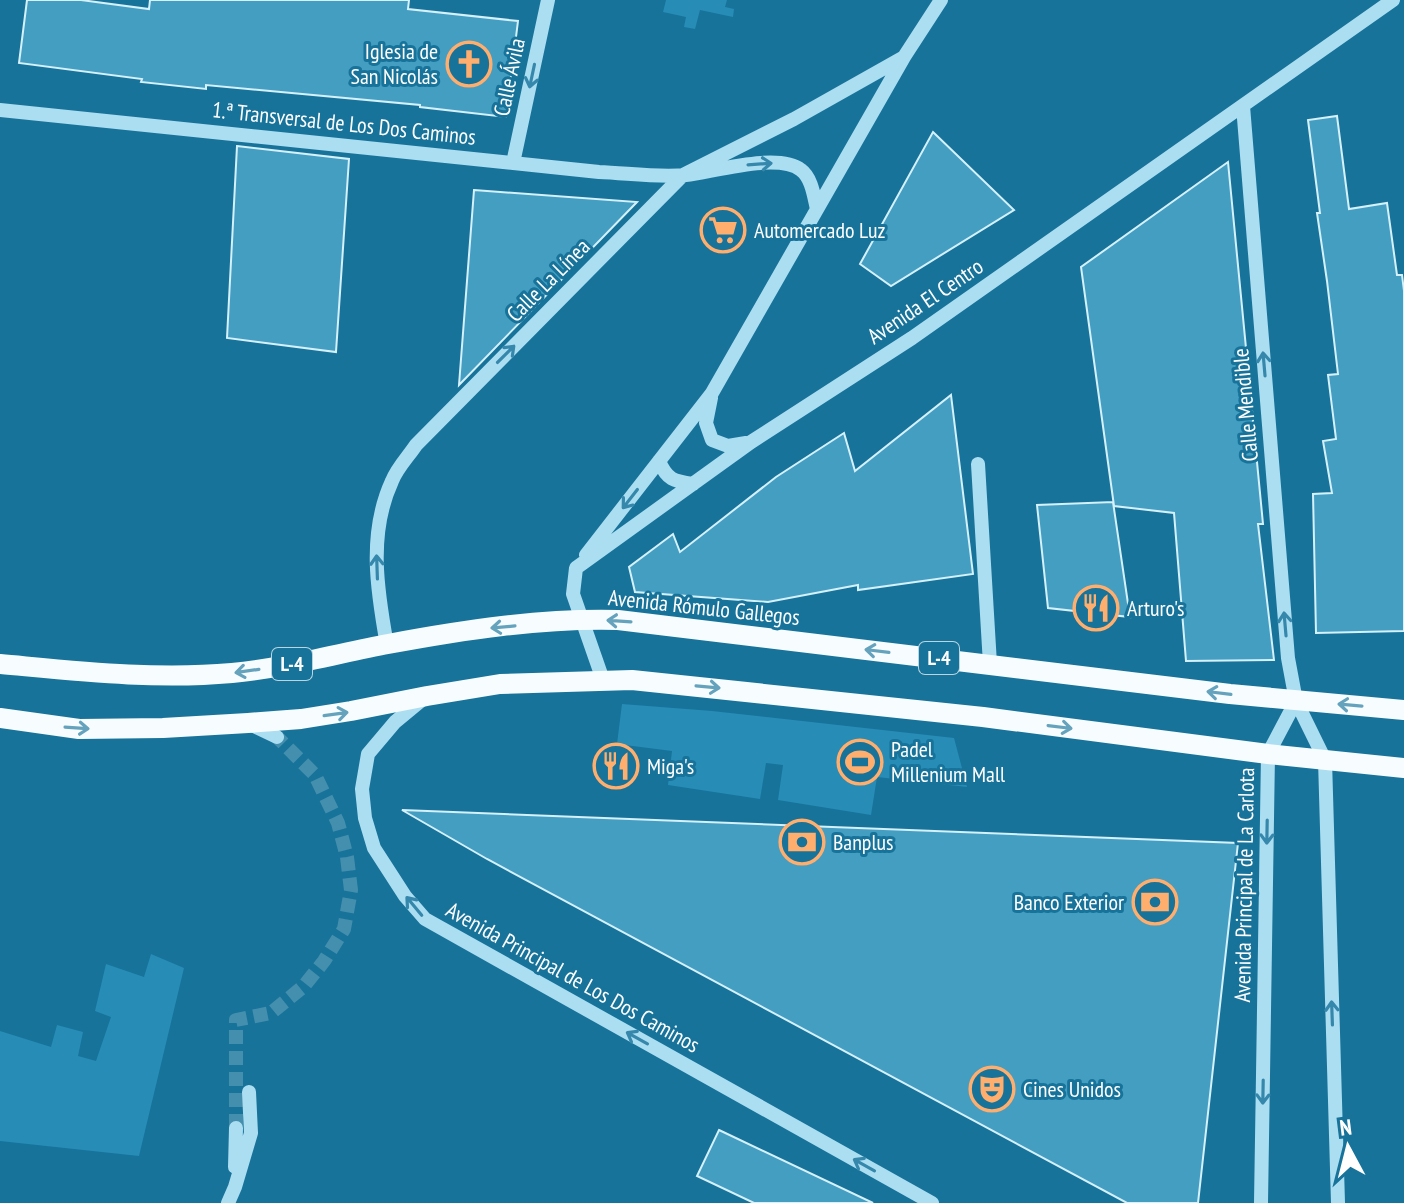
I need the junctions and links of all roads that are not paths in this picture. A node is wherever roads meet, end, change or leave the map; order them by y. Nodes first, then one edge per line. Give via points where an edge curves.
1 (548, 0) edge
2 (941, 0) edge
3 (1393, 0) edge
4 (904, 57) junction
5 (1243, 106) junction
6 (0, 110) edge
7 (513, 163) junction
8 (683, 175) junction
9 (817, 209) junction
10 (712, 393) junction
11 (751, 442) junction
12 (659, 461) junction
13 (978, 464) dead end
14 (693, 484) junction
15 (576, 568) junction
16 (580, 619) junction
17 (387, 645) junction
18 (0, 664) edge
19 (990, 664) junction
20 (603, 680) junction
21 (427, 696) junction
22 (1296, 701) junction
23 (1404, 710) edge
24 (0, 718) edge
25 (248, 723) junction
26 (277, 737) tunnel mouth
27 (1268, 754) junction
28 (1325, 760) junction
29 (1404, 768) edge
30 (249, 1092) dead end
31 (236, 1128) tunnel mouth
32 (235, 1187) junction
33 (228, 1203) edge
34 (932, 1203) edge
35 (1261, 1203) edge
36 (1338, 1203) edge

1 -> 7 street, Calle Ávila
2 - 4 street
3 - 5 street, Avenida El Centro
4 - 8 street, Calle La Línea
4 - 9 street
5 - 11 street, Avenida El Centro via 912,338
22 -> 5 street, Calle Mendible via 1288,658
6 - 7 street, 1.ª Transversal de Los Dos Caminos
7 - 8 street, 1.ª Transversal de Los Dos Caminos
8 -> 9 street, 1.ª Transversal de Los Dos Caminos via 762,162 784,164 801,170
17 -> 8 street, Calle La Línea via 376,541 392,478 416,445
9 - 10 street
10 - 11 street via 706,423 712,440 728,446
10 - 12 street
11 - 14 street, Avenida El Centro
12 - 14 street via 669,478
12 -> 15 street
13 - 19 street
14 - 15 street, Avenida El Centro
15 - 16 street via 573,594
16 -> 17 main road, Avenida Rómulo Gallegos / L-4
19 -> 16 main road, Avenida Rómulo Gallegos / L-4
16 - 20 street
17 -> 18 main road, Avenida Rómulo Gallegos / L-4 via 233,673 136,675
22 -> 19 main road, Avenida Rómulo Gallegos / L-4
20 - 21 main road via 500,684
20 -> 27 main road via 967,715
25 -> 21 main road
34 -> 21 street, Avenida Principal de Los Dos Caminos via 425,919 374,848 362,789 368,754
23 -> 22 main road, Avenida Rómulo Gallegos / L-4
22 - 27 street, Avenida Principal de La Carlota
22 - 28 street
24 -> 25 main road via 79,729
25 - 26 street
27 - 28 main road
27 -> 35 street, Avenida Principal de La Carlota
28 - 29 main road
36 -> 28 street
30 - 32 street via 251,1133
31 - 32 street
32 - 33 street

